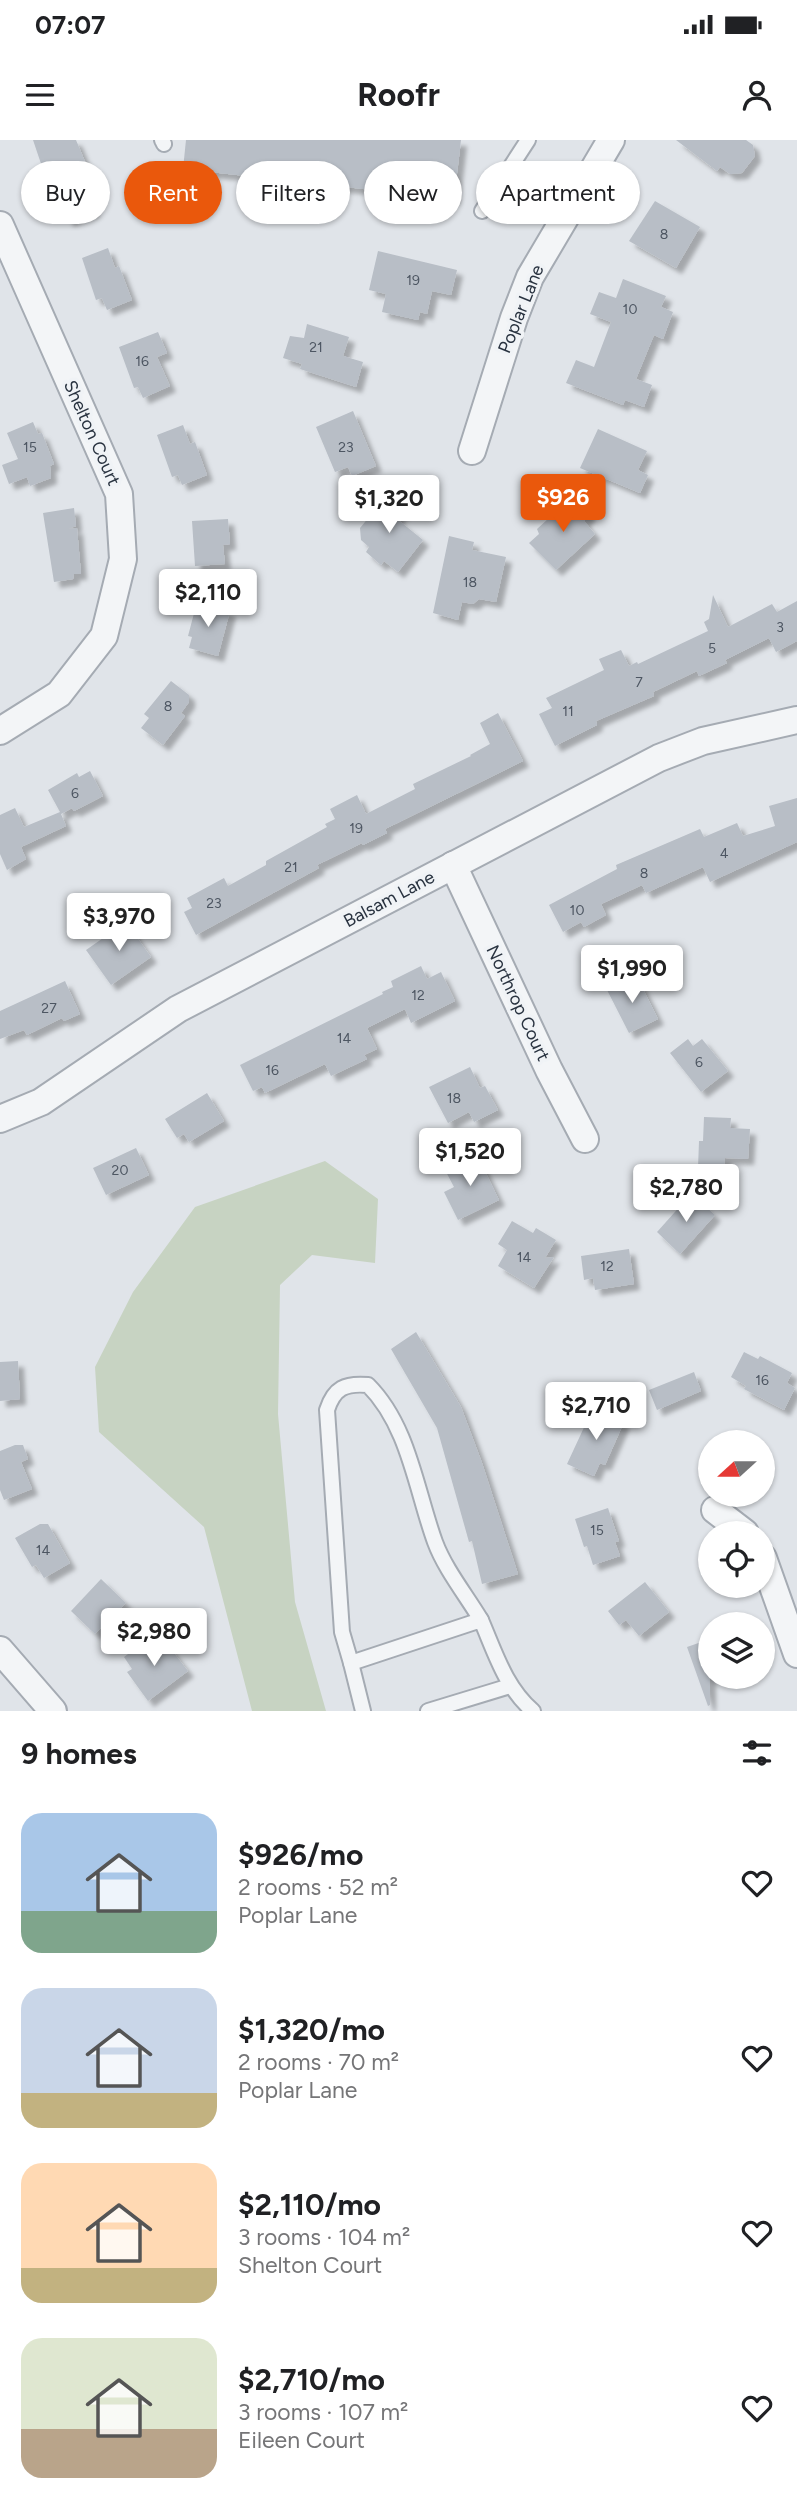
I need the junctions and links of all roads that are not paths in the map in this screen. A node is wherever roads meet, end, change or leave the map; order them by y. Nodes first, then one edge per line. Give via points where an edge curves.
1 (528, 140) edge
2 (611, 140) edge
3 (514, 161) edge
4 (0, 225) edge
5 (472, 451) dead end
6 (797, 720) edge
7 (0, 731) edge
8 (453, 865) junction
9 (0, 1119) edge
10 (585, 1139) dead end
11 (715, 1510) dead end
12 (729, 1521) edge
13 (775, 1590) edge
14 (481, 1620) junction
15 (796, 1647) edge
16 (0, 1650) edge
17 (351, 1663) junction
18 (510, 1686) junction
19 (53, 1711) edge
20 (363, 1711) edge
21 (429, 1711) edge
22 (533, 1711) edge

1 - 3 lane
2 - 5 street, Poplar Lane via 530,277
4 - 7 street, Shelton Court via 118,494 123,559 104,636 59,694
6 - 8 street, Balsam Lane via 703,741 659,758
8 - 9 street, Balsam Lane via 178,1009 41,1102
8 - 10 street, Northrop Court
11 - 12 street
13 - 15 street
14 - 17 lane
14 - 17 lane via 435,1544 391,1413 368,1385 346,1385 331,1396 327,1410 342,1632
14 - 18 lane
16 - 19 street
17 - 20 lane
18 - 21 lane
18 - 22 lane

